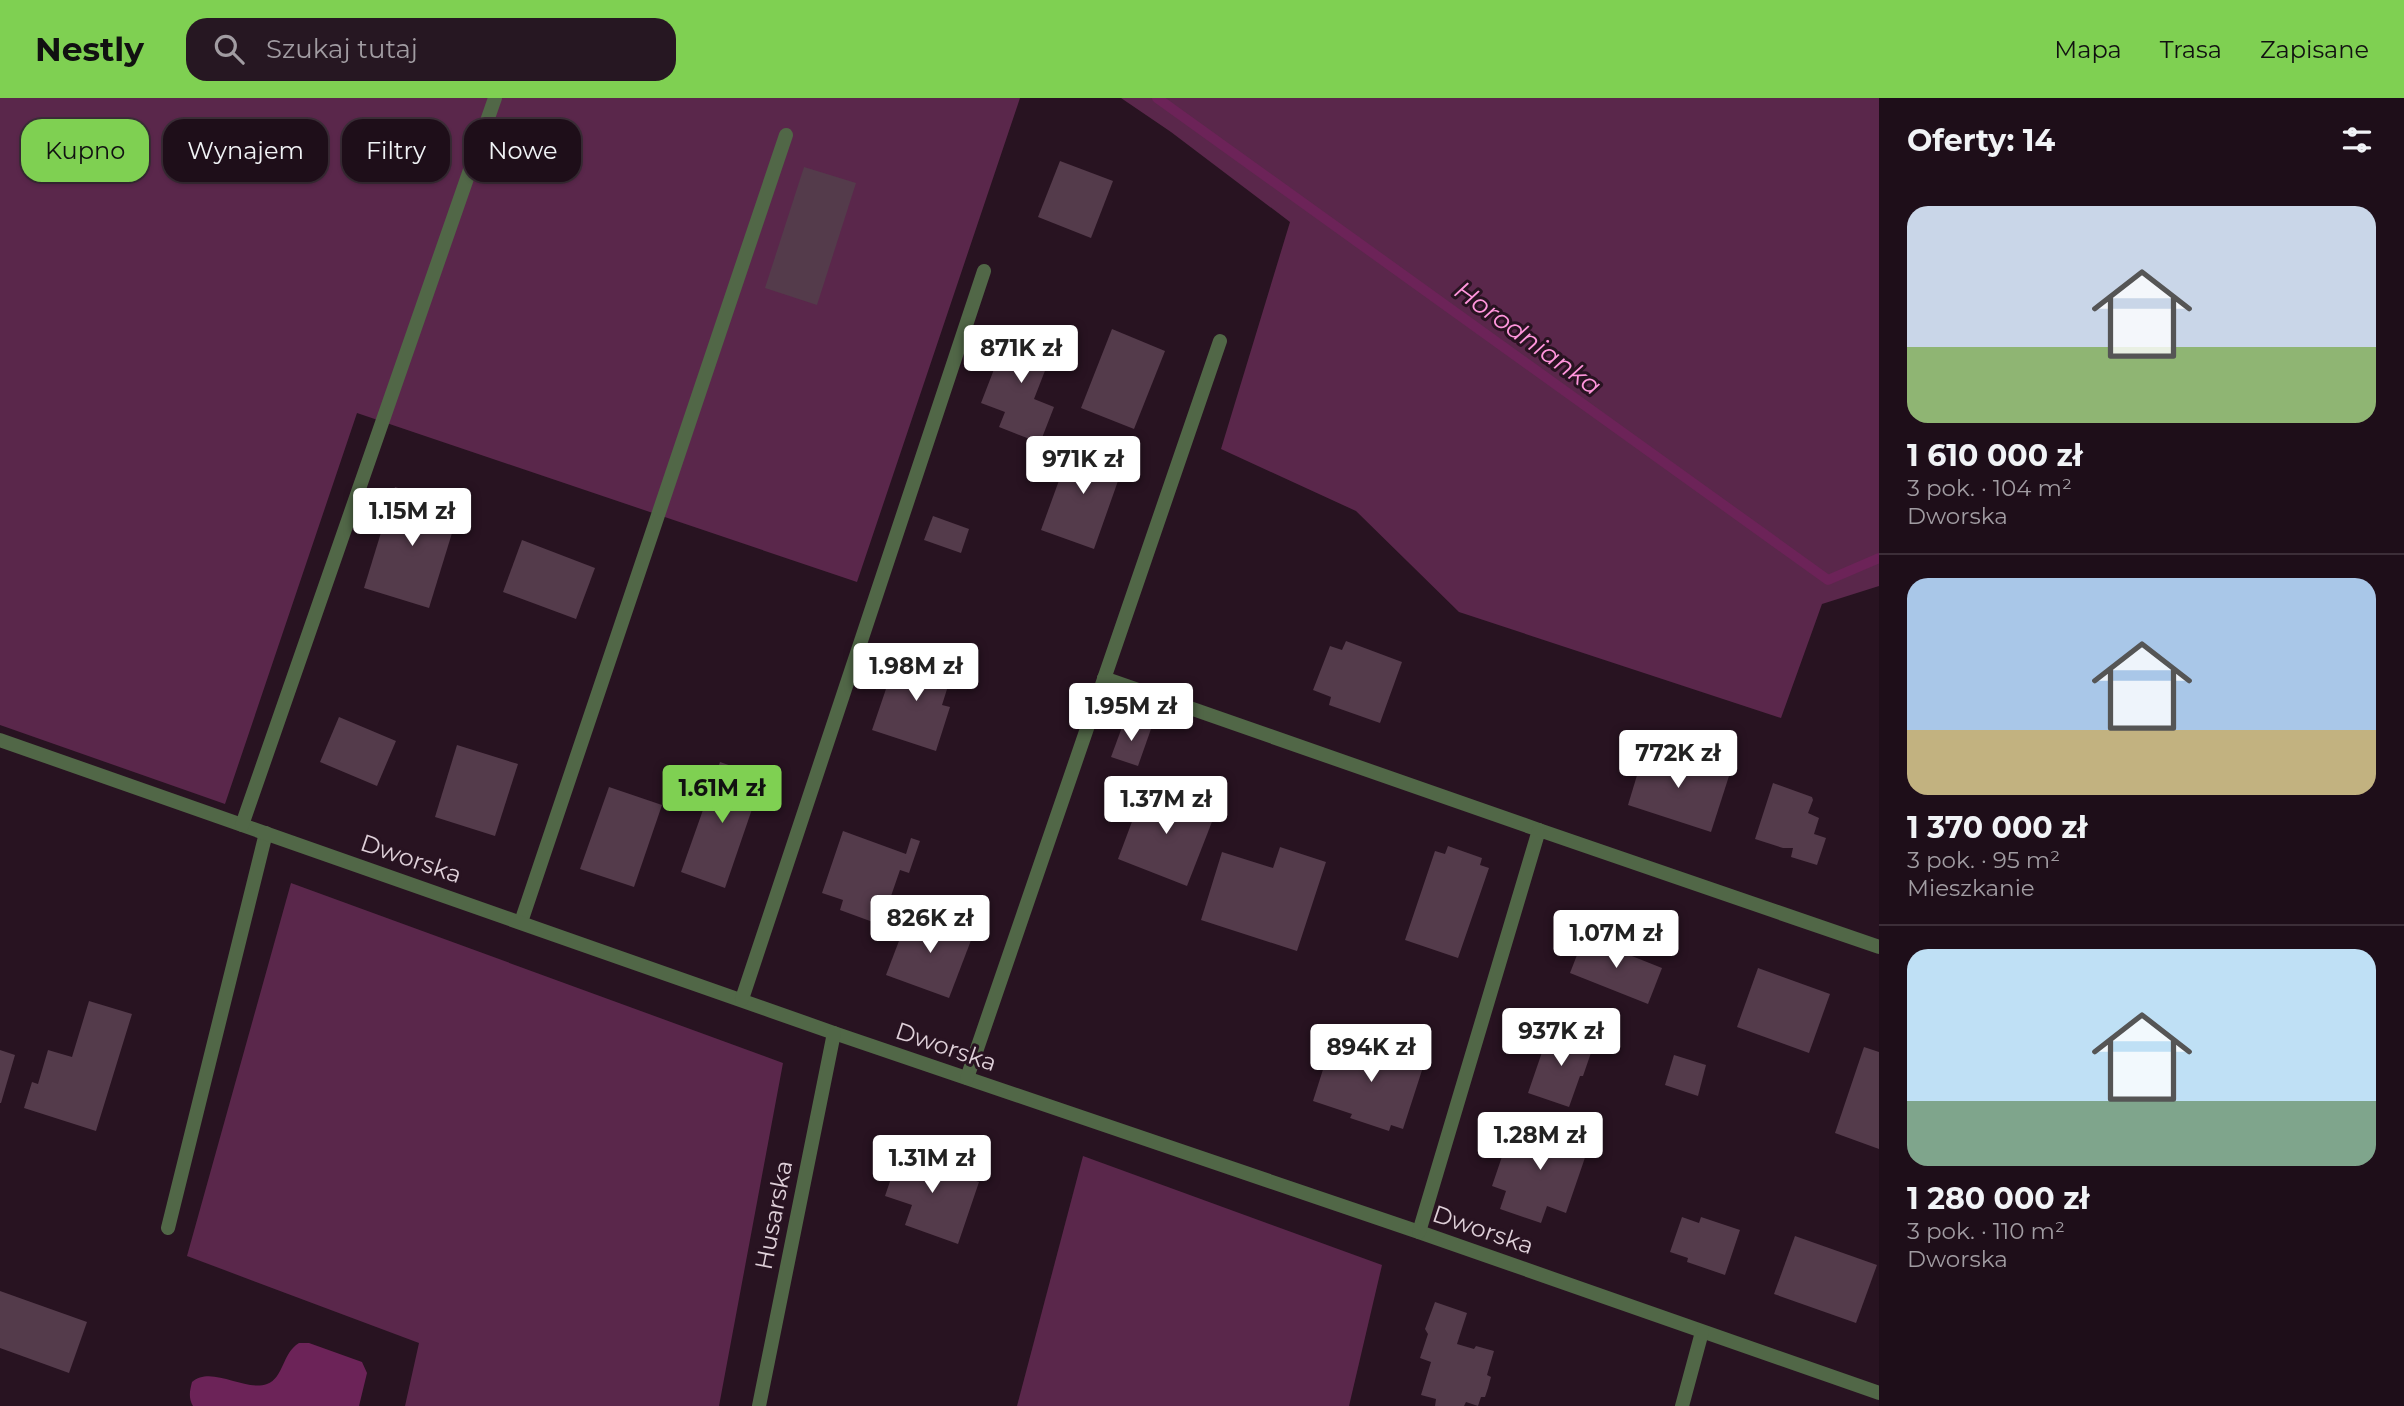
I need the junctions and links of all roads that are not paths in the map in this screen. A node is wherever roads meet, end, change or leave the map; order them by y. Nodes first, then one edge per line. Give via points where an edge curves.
1 (495, 98) edge
2 (786, 135) dead end
3 (984, 271) dead end
4 (1220, 341) dead end
5 (1104, 678) junction
6 (0, 740) edge
7 (242, 825) junction
8 (1539, 830) junction
9 (265, 833) junction
10 (521, 922) junction
11 (1879, 947) edge
12 (742, 999) junction
13 (834, 1033) junction
14 (967, 1078) junction
15 (168, 1227) dead end
16 (1419, 1232) junction
17 (1702, 1332) junction
18 (1879, 1393) edge
19 (759, 1406) edge
20 (1682, 1406) edge

1 - 7 street
2 - 10 street
3 - 12 street
4 - 5 street
5 - 8 street
5 - 14 street
6 - 7 street, Dworska
7 - 9 street, Dworska
8 - 11 street
8 - 16 street
9 - 10 street, Dworska
9 - 15 street
10 - 12 street, Dworska
12 - 13 street, Dworska
13 - 14 street, Dworska
13 - 19 street, Husarska
14 - 16 street, Dworska
16 - 17 street, Dworska
17 - 18 street, Dworska
17 - 20 street

